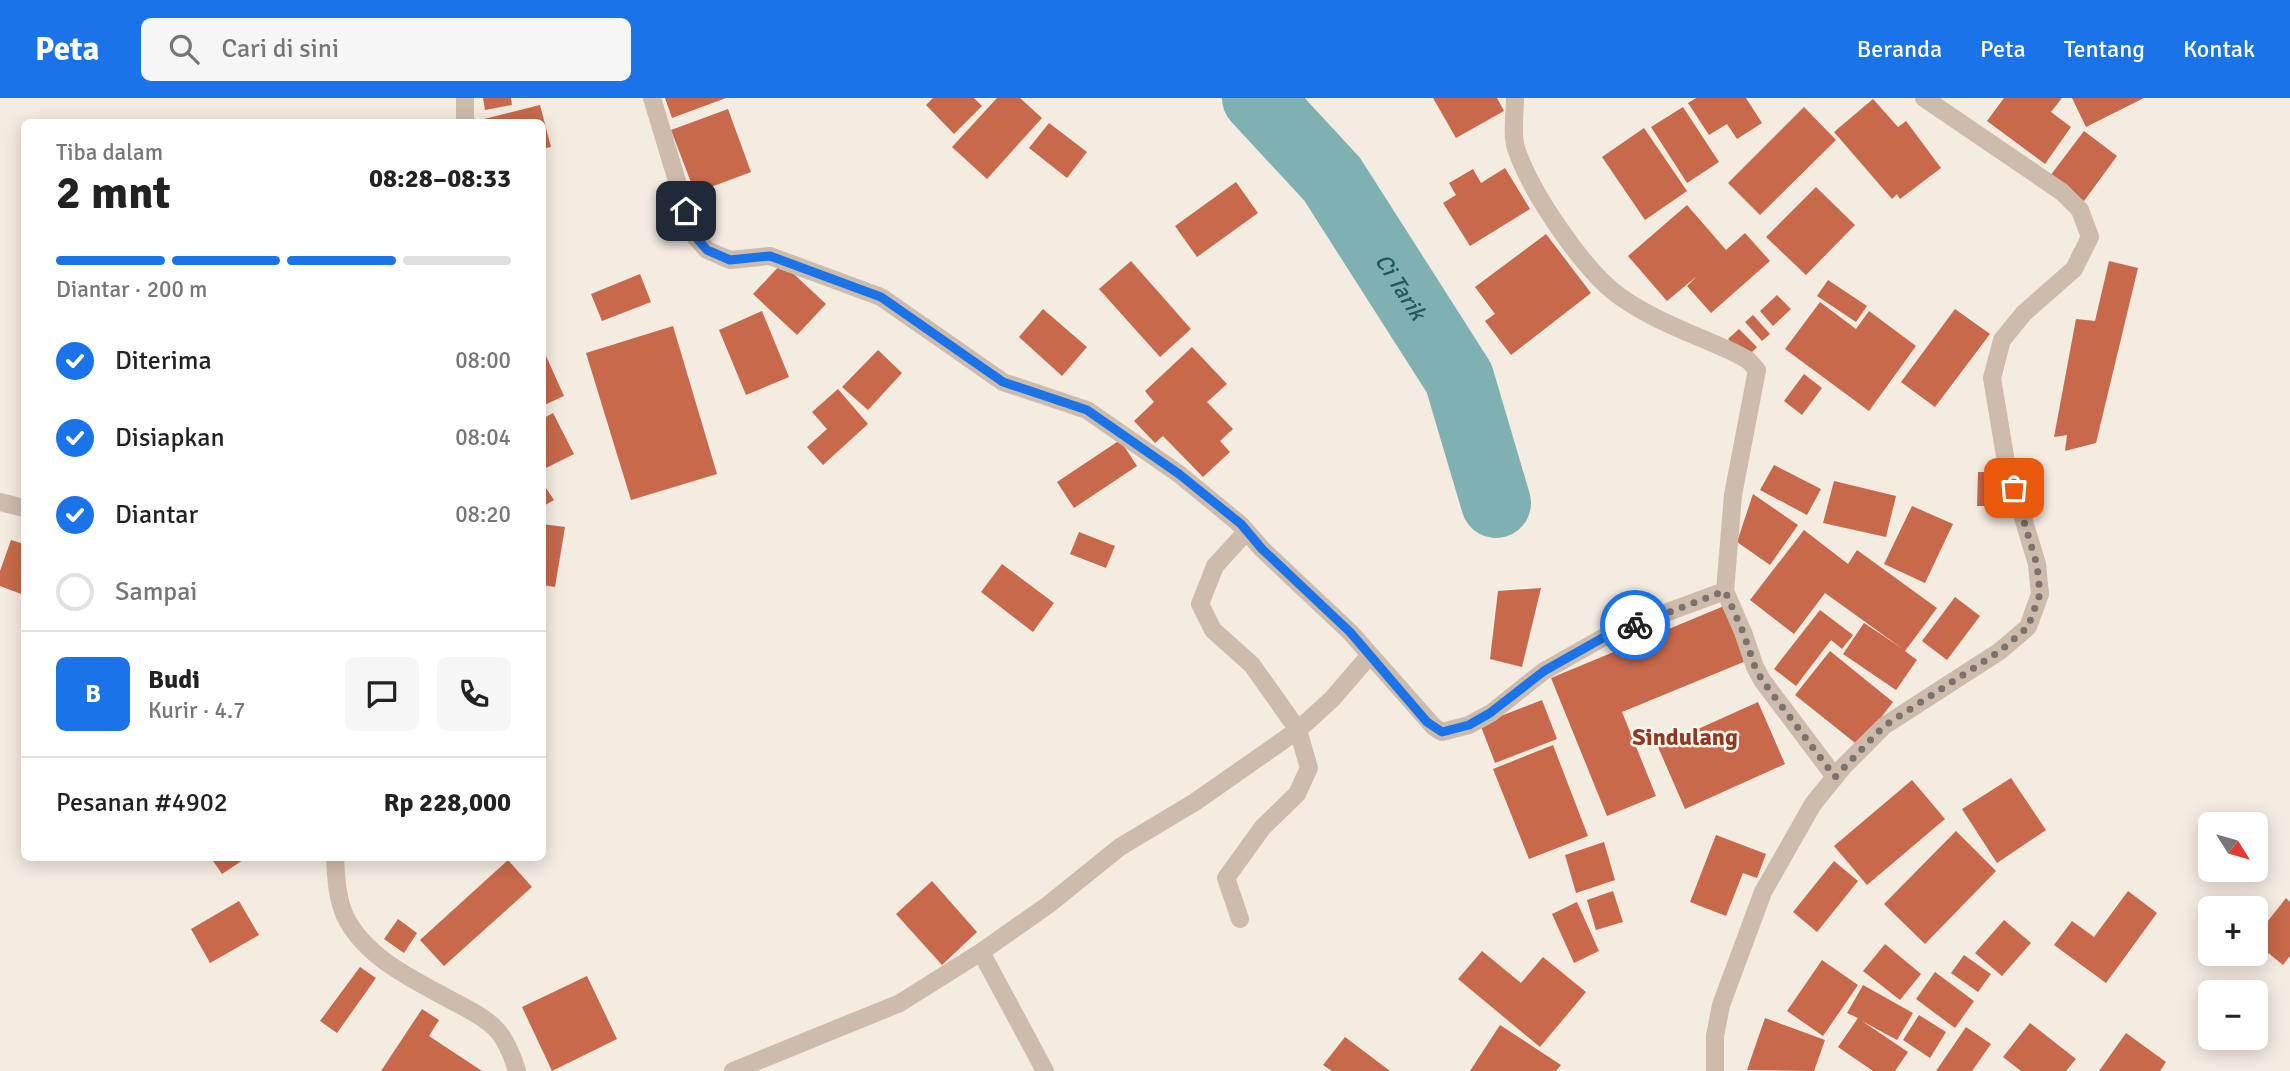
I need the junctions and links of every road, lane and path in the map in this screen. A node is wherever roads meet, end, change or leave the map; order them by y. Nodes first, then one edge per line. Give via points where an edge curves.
1 (465, 98) edge
2 (652, 98) edge
3 (1515, 98) edge
4 (1924, 98) edge
5 (465, 119) edge
6 (0, 502) edge
7 (21, 507) edge
8 (1246, 531) junction
9 (1725, 591) junction
10 (1370, 655) junction
11 (1298, 730) junction
12 (1835, 777) junction
13 (335, 861) edge
14 (1240, 919) dead end
15 (981, 952) junction
16 (517, 1071) edge
17 (733, 1071) edge
18 (1045, 1071) edge
19 (1715, 1071) edge

1 - 5 street
2 - 8 street via 693,234 707,250 730,260 770,256 881,297 1003,382 1087,410 1208,495
3 - 9 street via 1515,149 1537,194 1587,264 1639,309 1733,352 1757,370 1733,495
4 - 12 street via 2062,192 2080,210 2090,237 2074,270 2024,313 2002,340 1992,378 2006,462 2037,565 2040,594 2028,627 2000,651 1884,726
6 - 7 street
8 - 10 street
8 - 11 street via 1215,566 1200,604 1213,630 1252,665
9 - 10 street via 1613,632 1544,671 1490,713 1442,732 1427,722
9 - 12 street via 1762,680
10 - 11 street
11 - 14 street via 1309,768 1297,794 1263,827 1226,878
11 - 15 street via 1195,802 1120,846
12 - 19 street via 1812,804 1763,892 1721,1005
13 - 16 street via 345,916 367,946 405,975 496,1029
15 - 17 street via 900,1003
15 - 18 street

